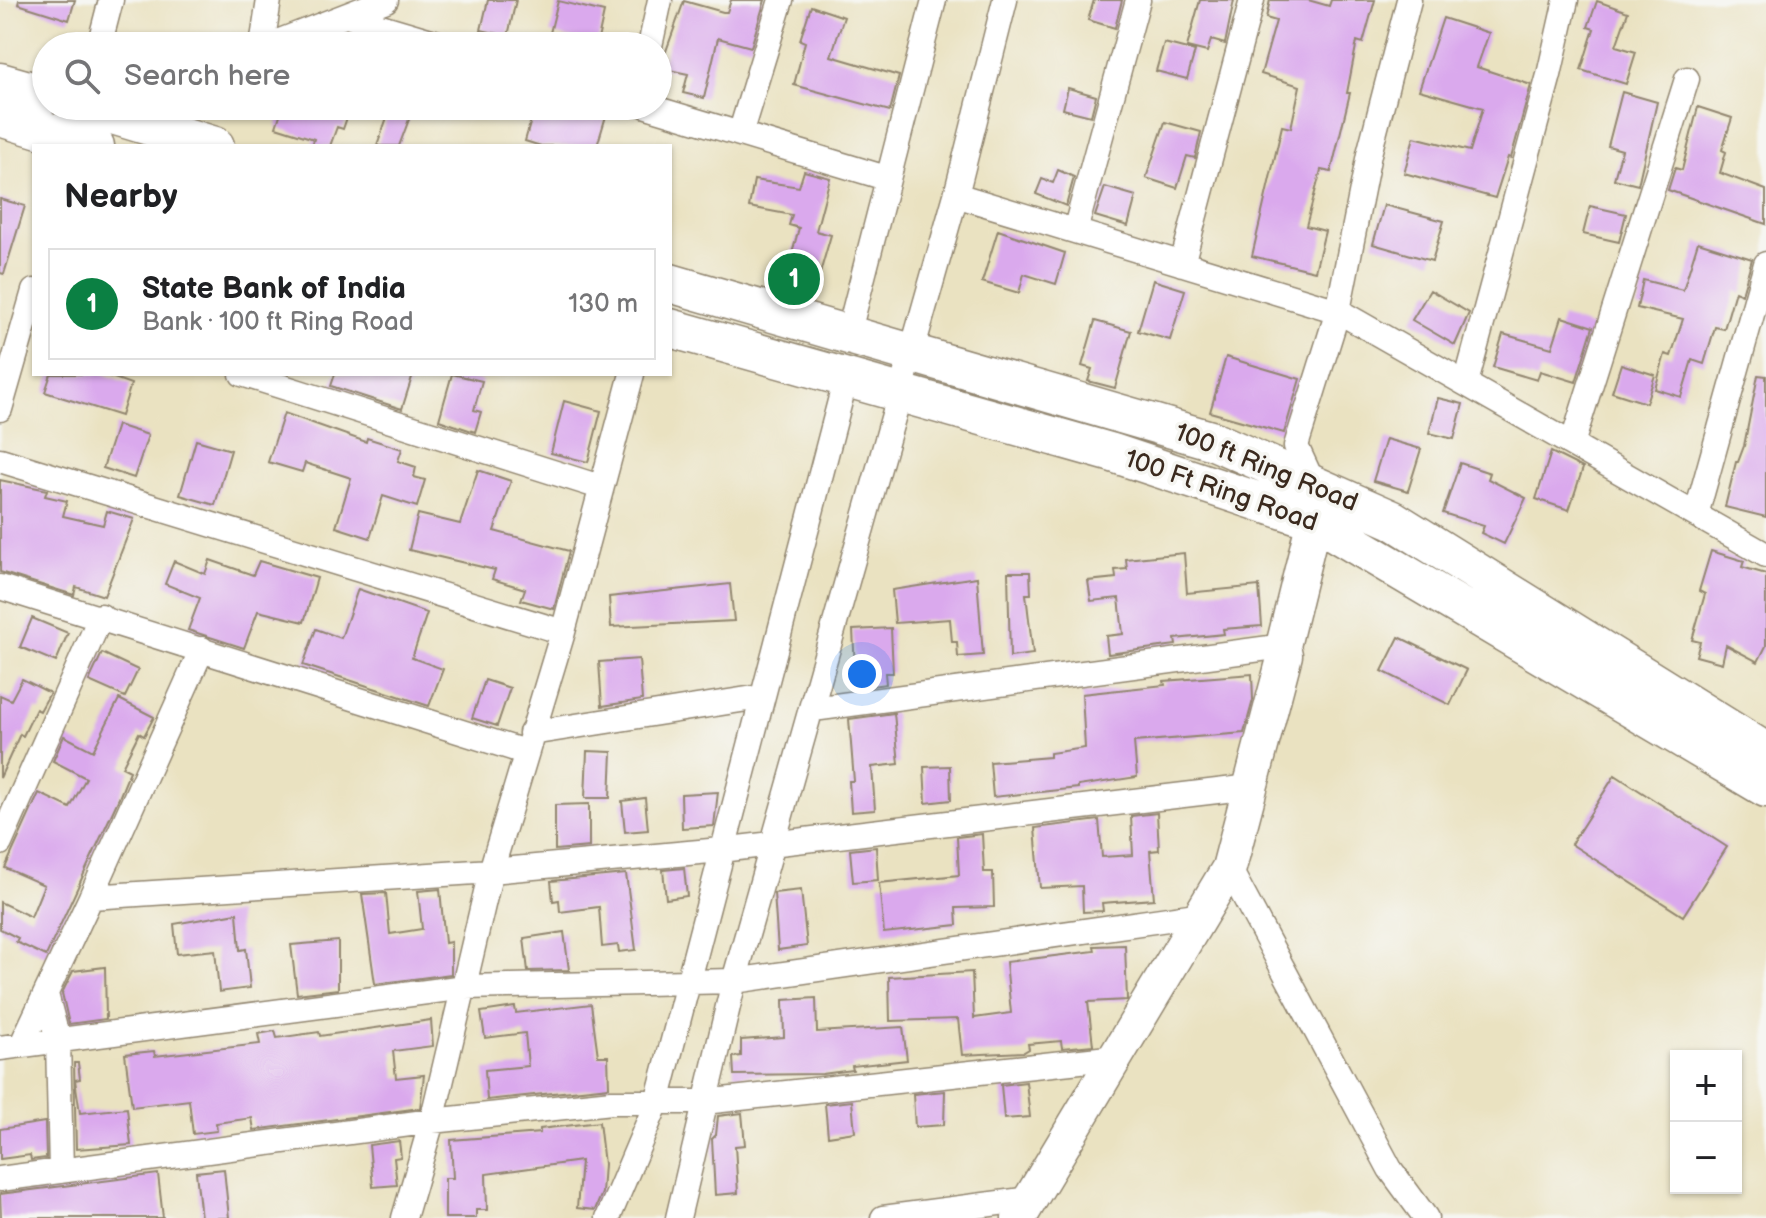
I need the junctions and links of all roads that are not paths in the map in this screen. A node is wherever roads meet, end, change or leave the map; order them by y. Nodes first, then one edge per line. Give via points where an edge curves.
1 (111, 0) edge
2 (269, 0) edge
3 (388, 0) edge
4 (660, 0) edge
5 (781, 0) edge
6 (934, 0) edge
7 (1005, 0) edge
8 (1138, 0) edge
9 (1252, 0) edge
10 (1409, 0) edge
11 (1566, 0) edge
12 (350, 17) junction
13 (103, 32) edge
14 (266, 32) edge
15 (306, 32) edge
16 (400, 32) edge
17 (406, 32) edge
18 (653, 32) edge
19 (1687, 79) dead end
20 (0, 82) edge
21 (32, 91) edge
22 (672, 114) edge
23 (0, 117) edge
24 (32, 118) edge
25 (67, 120) edge
26 (89, 121) edge
27 (740, 134) junction
28 (205, 144) edge
29 (886, 178) junction
30 (956, 195) junction
31 (1075, 231) junction
32 (1182, 264) junction
33 (1766, 264) edge
34 (672, 284) edge
35 (32, 305) edge
36 (1338, 311) junction
37 (672, 329) edge
38 (848, 335) junction
39 (909, 352) junction
40 (248, 376) edge
41 (631, 376) edge
42 (846, 378) junction
43 (1466, 383) junction
44 (900, 394) junction
45 (0, 409) edge
46 (1572, 444) junction
47 (0, 460) edge
48 (600, 487) junction
49 (1314, 502) junction
50 (1696, 515) junction
51 (1766, 555) edge
52 (0, 587) edge
53 (101, 616) junction
54 (563, 632) junction
55 (1283, 646) junction
56 (202, 649) junction
57 (760, 697) junction
58 (813, 709) junction
59 (528, 742) junction
60 (1766, 752) edge
61 (1251, 787) junction
62 (1766, 788) edge
63 (0, 843) edge
64 (774, 845) junction
65 (721, 850) junction
66 (1229, 868) junction
67 (491, 871) junction
68 (91, 897) junction
69 (1203, 914) junction
70 (734, 981) junction
71 (689, 982) junction
72 (465, 987) junction
73 (46, 994) junction
74 (58, 1040) junction
75 (11, 1046) edge
76 (1117, 1057) junction
77 (657, 1102) junction
78 (704, 1102) junction
79 (432, 1121) junction
80 (61, 1171) junction
81 (0, 1179) edge
82 (1025, 1208) edge
83 (404, 1218) edge
84 (608, 1218) edge
85 (678, 1218) edge
86 (883, 1218) edge
87 (1426, 1218) edge

1 - 13 street
2 - 14 street
3 - 12 street
3 - 17 street
4 - 18 street
5 - 27 street
6 - 29 street
7 - 30 street
8 - 31 street
9 - 32 street
10 - 36 street via 1369,154
11 - 43 street
12 - 15 street
12 - 16 street
19 - 46 street
20 - 21 main road
22 - 27 street
23 - 24 main road
25 - 26 main road
26 - 28 main road
27 - 29 street
29 - 38 street
30 - 31 street
30 - 39 street
31 - 32 street
32 - 36 street
33 - 50 street
34 - 38 main road, 100 ft Ring Road
35 - 45 street
36 - 43 street
36 - 49 street via 1296,446
37 - 42 main road, 100 Ft Ring Road
38 - 39 main road, 100 ft Ring Road
39 - 44 street
39 - 49 main road, 100 ft Ring Road via 1214,441
40 - 48 street
41 - 48 street
42 - 44 main road, 100 Ft Ring Road
42 - 57 street
43 - 46 street
44 - 49 main road, 100 Ft Ring Road
44 - 58 street
46 - 50 street
47 - 54 street
48 - 54 street
49 - 55 main road
49 - 60 main road, 100 ft Ring Road via 1393,520
49 - 62 main road, 100 Ft Ring Road
50 - 51 street
52 - 53 street
53 - 56 street
53 - 63 street
54 - 59 street
55 - 58 street
55 - 61 main road
56 - 59 street
56 - 68 street
57 - 59 street
57 - 65 street
58 - 64 street
59 - 67 street
61 - 64 street
61 - 66 main road
64 - 65 street
64 - 70 street
65 - 67 street
65 - 71 street
66 - 69 main road
66 - 87 street via 1390,1169
67 - 68 street
67 - 72 street
68 - 73 street
69 - 70 street
69 - 76 main road
70 - 71 street
70 - 78 street
71 - 72 street
71 - 77 street
72 - 74 street
72 - 79 street
73 - 74 street
73 - 75 street
74 - 75 street
74 - 80 street
76 - 78 street
76 - 82 main road
77 - 78 street
77 - 79 street
77 - 84 street
78 - 85 street
79 - 80 street
79 - 83 street
80 - 81 street
82 - 86 street

